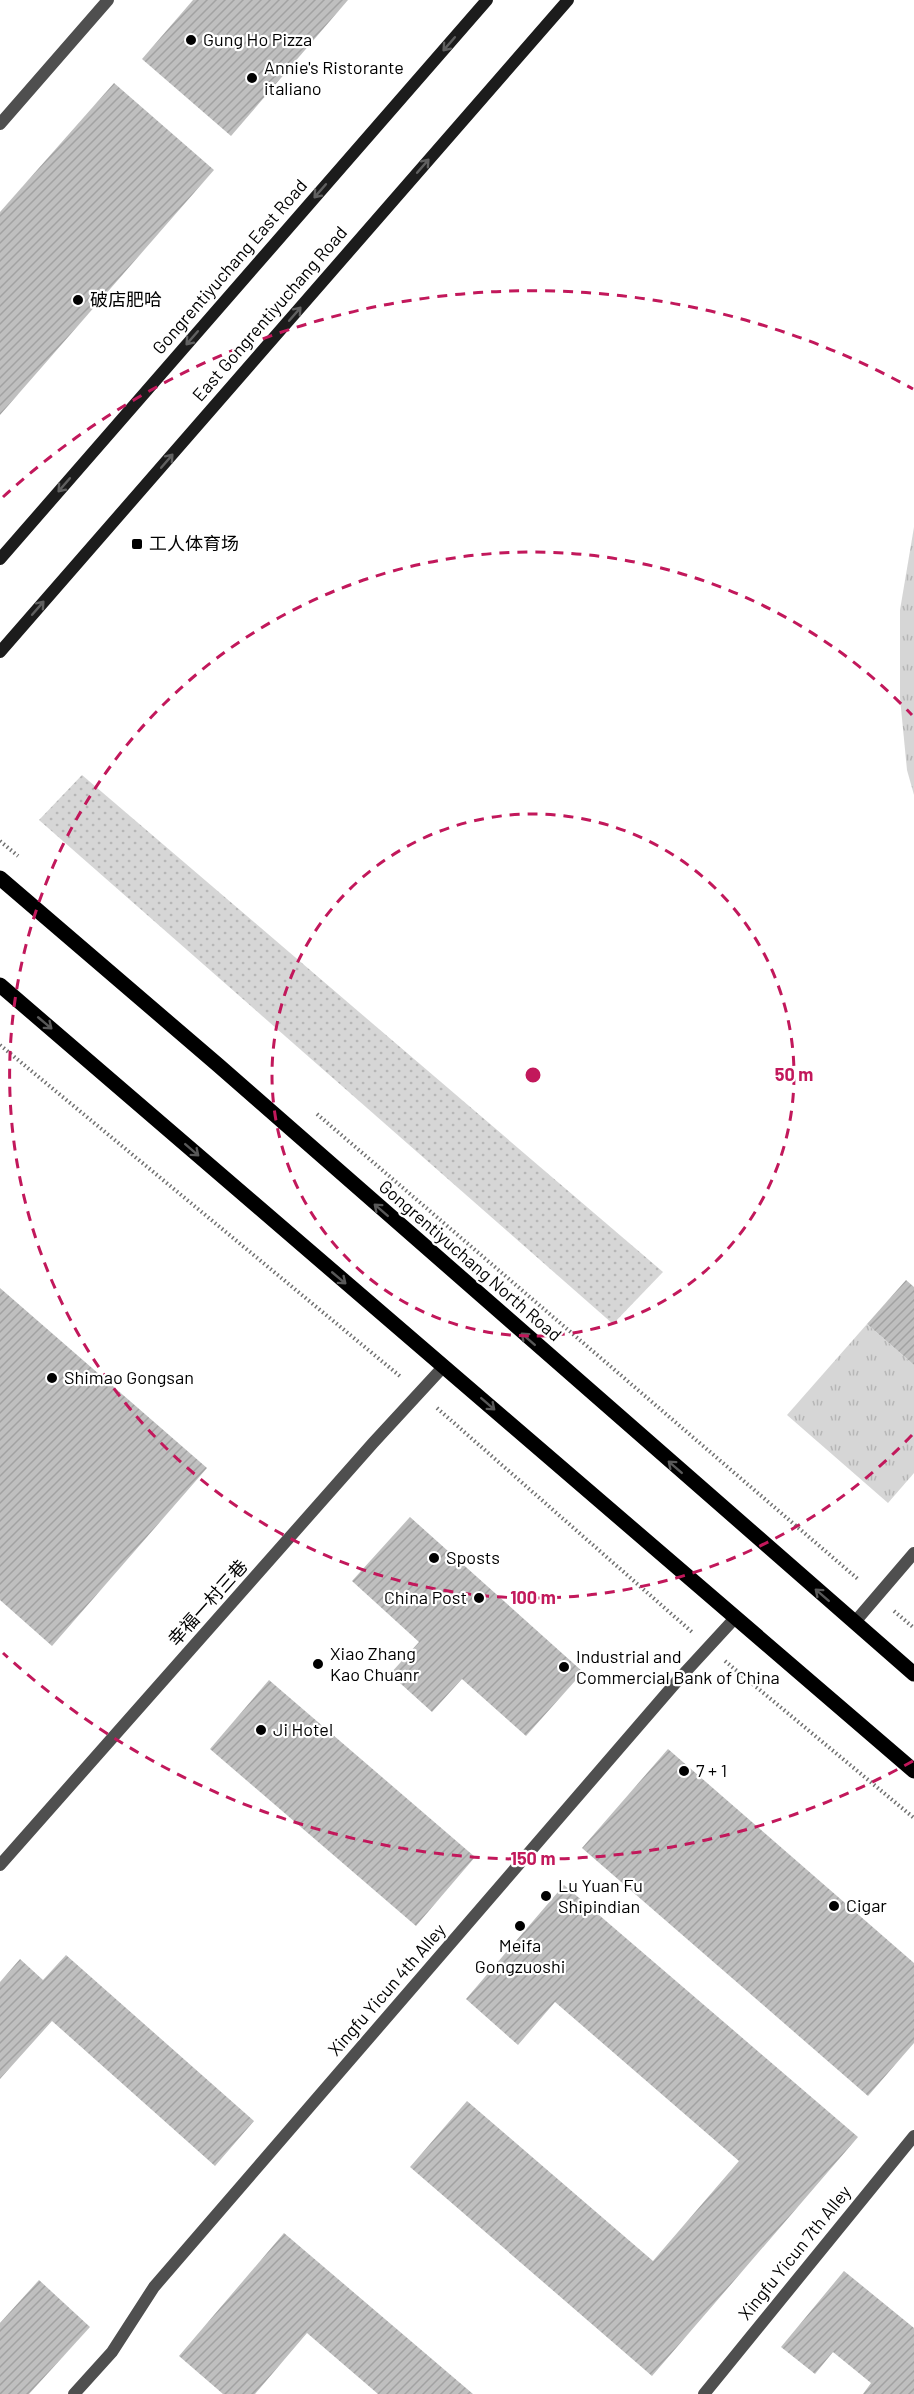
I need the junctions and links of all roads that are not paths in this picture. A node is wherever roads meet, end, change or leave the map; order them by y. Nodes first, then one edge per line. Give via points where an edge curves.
1 (108, 0) edge
2 (487, 0) edge
3 (568, 0) edge
4 (0, 124) edge
5 (0, 558) edge
6 (0, 652) edge
7 (0, 878) edge
8 (0, 985) edge
9 (444, 1366) junction
10 (914, 1553) edge
11 (736, 1617) junction
12 (854, 1623) junction
13 (914, 1674) edge
14 (914, 1771) edge
15 (0, 1864) edge
16 (914, 2136) edge
17 (74, 2394) edge
18 (704, 2394) edge

1 - 4 street
2 -> 5 main road, Gongrentiyuchang East Road
6 -> 3 main road, East Gongrentiyuchang Road
12 -> 7 main road, Gongrentiyuchang North Road
8 -> 9 main road
9 -> 11 main road
9 - 15 street, 幸福一村三巷
10 - 12 street
11 - 14 main road
11 - 17 street, Xingfu Yicun 4th Alley via 154,2287 112,2352
12 - 13 main road, Gongrentiyuchang North Road
16 - 18 street, Xingfu Yicun 7th Alley

